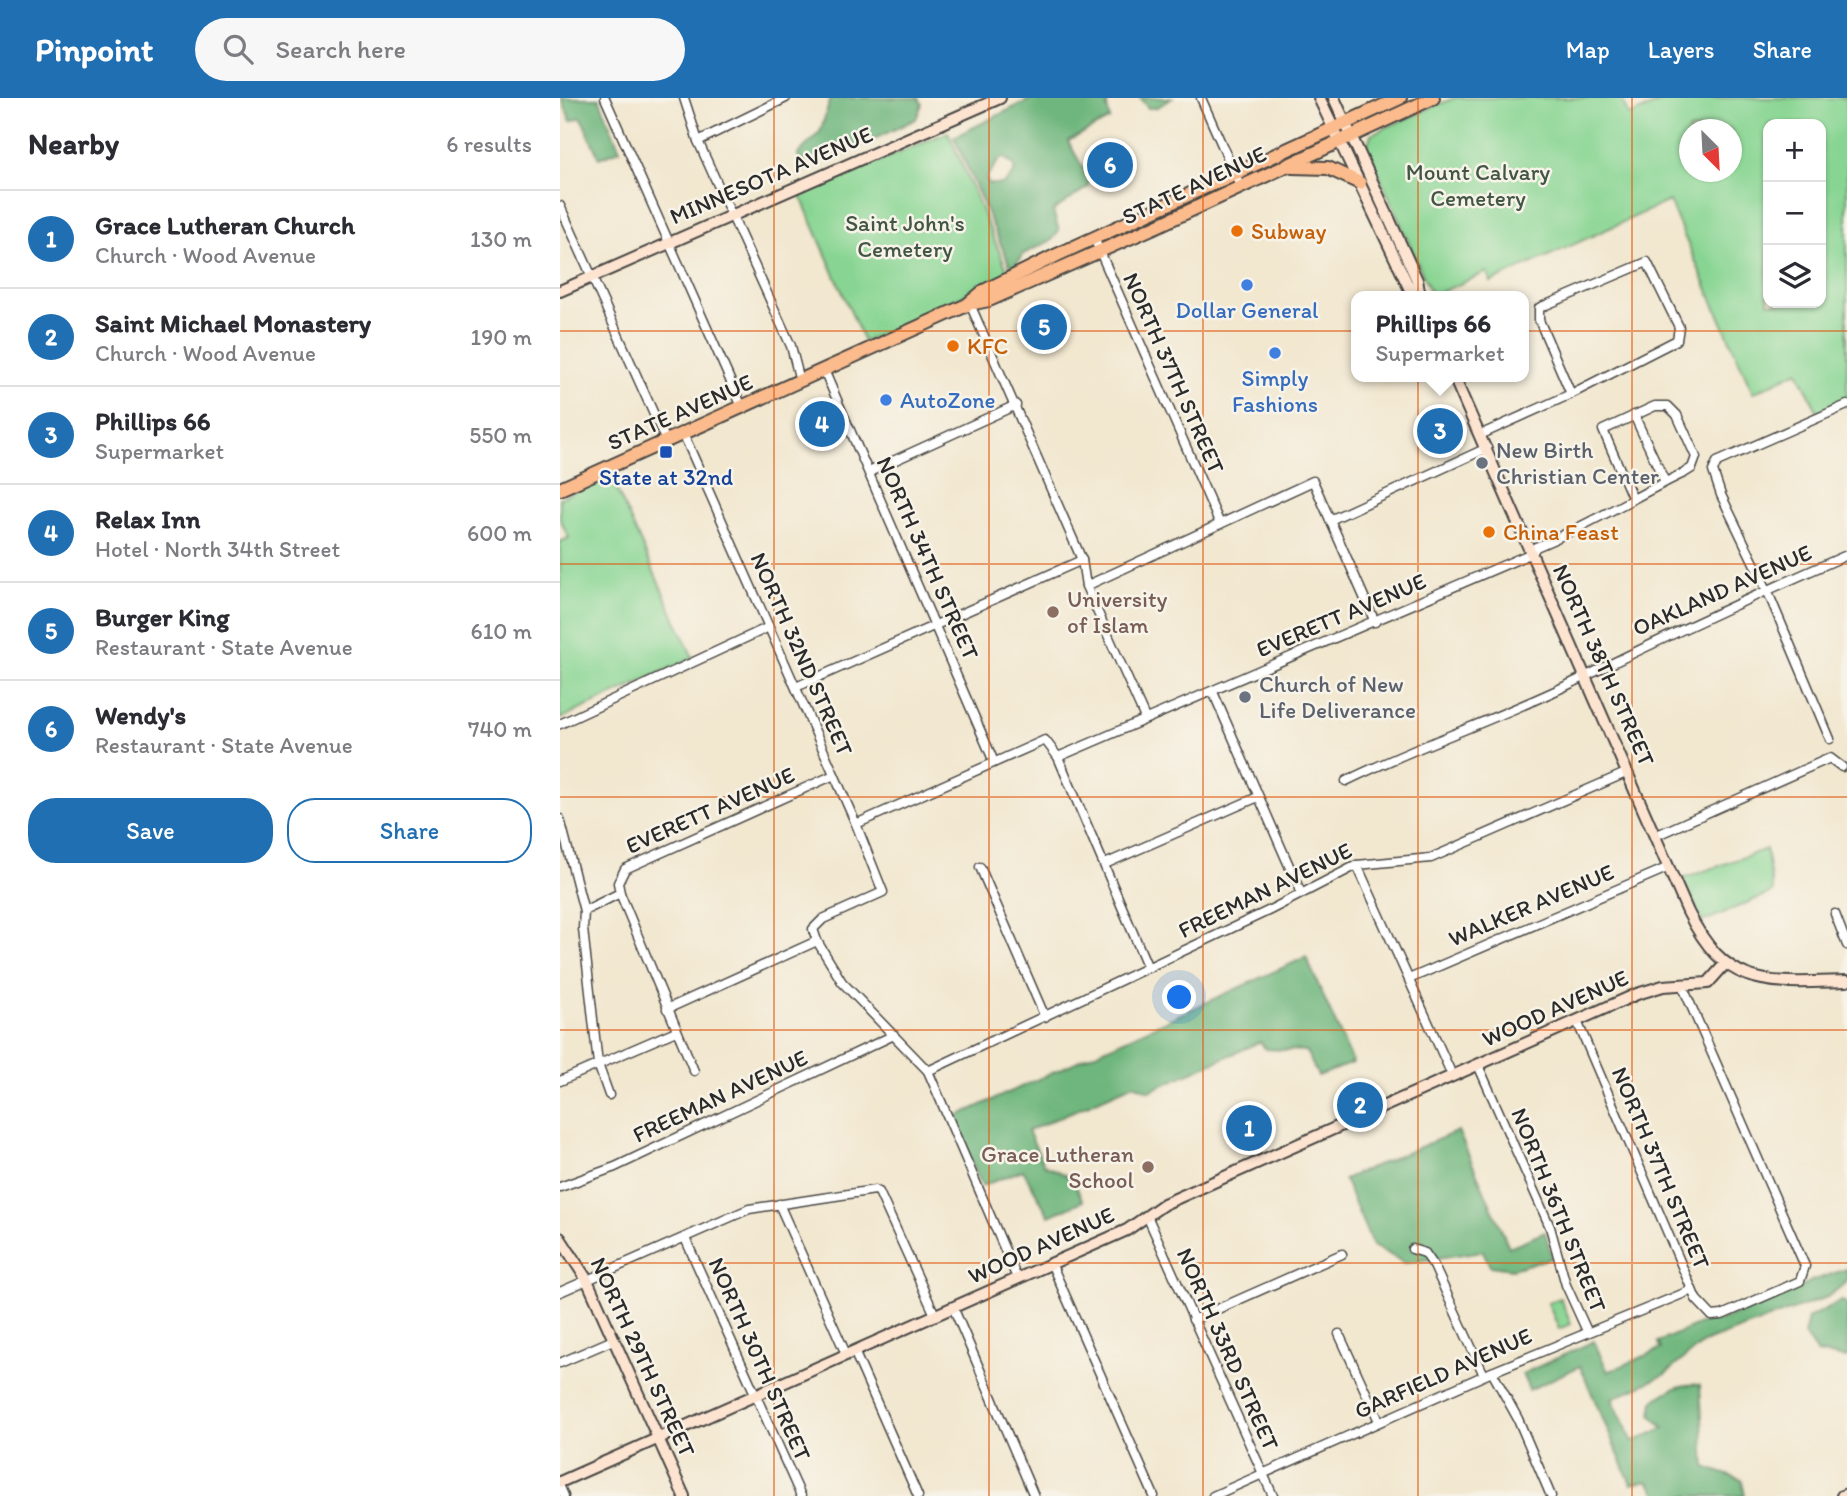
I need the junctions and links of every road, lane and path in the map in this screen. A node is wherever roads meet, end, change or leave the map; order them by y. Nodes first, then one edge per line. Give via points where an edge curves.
1 (605, 98) edge
2 (684, 98) edge
3 (786, 98) edge
4 (1000, 98) edge
5 (1201, 98) edge
6 (1319, 98) edge
7 (1334, 98) edge
8 (1400, 98) edge
9 (1433, 98) edge
10 (1339, 125) junction
11 (1346, 138) junction
12 (698, 141) junction
13 (1285, 167) junction
14 (1235, 174) junction
15 (1360, 183) junction
16 (1241, 188) junction
17 (560, 206) edge
18 (731, 216) junction
19 (1094, 238) junction
20 (669, 242) junction
21 (1100, 251) junction
22 (592, 276) junction
23 (560, 290) edge
24 (1411, 291) edge
25 (1419, 291) edge
26 (970, 303) junction
27 (824, 370) junction
28 (800, 381) junction
29 (1456, 382) edge
30 (1571, 394) junction
31 (1016, 405) junction
32 (1847, 405) edge
33 (741, 407) junction
34 (1634, 415) junction
35 (683, 433) junction
36 (1482, 434) junction
37 (666, 441) junction
38 (1487, 448) junction
39 (869, 472) junction
40 (1665, 482) junction
41 (560, 489) edge
42 (1632, 497) junction
43 (1330, 520) junction
44 (1220, 524) junction
45 (1532, 553) junction
46 (1847, 555) edge
47 (1083, 560) junction
48 (1086, 586) junction
49 (1767, 590) junction
50 (1375, 622) junction
51 (936, 623) junction
52 (769, 627) junction
53 (1586, 675) junction
54 (796, 687) junction
55 (1213, 691) junction
56 (1145, 718) junction
57 (560, 724) edge
58 (1830, 739) dead end
59 (1058, 757) junction
60 (994, 762) junction
61 (1842, 767) dead end
62 (1628, 772) junction
63 (834, 775) junction
64 (1346, 781) dead end
65 (1258, 797) junction
66 (560, 819) edge
67 (856, 824) junction
68 (1655, 836) junction
69 (1105, 864) junction
70 (1357, 865) junction
71 (980, 867) dead end
72 (1669, 867) junction
73 (620, 893) junction
74 (1301, 893) junction
75 (584, 911) junction
76 (1835, 914) dead end
77 (817, 941) junction
78 (1847, 945) edge
79 (1725, 964) junction
80 (1148, 968) junction
81 (1409, 979) junction
82 (1847, 981) edge
83 (1682, 985) junction
84 (667, 1009) junction
85 (1045, 1017) junction
86 (1577, 1021) junction
87 (676, 1031) junction
88 (894, 1035) junction
89 (598, 1064) junction
90 (1478, 1065) junction
91 (694, 1071) dead end
92 (928, 1071) junction
93 (1452, 1075) junction
94 (560, 1081) edge
95 (609, 1096) dead end
96 (560, 1187) edge
97 (779, 1203) junction
98 (1148, 1218) junction
99 (560, 1238) edge
100 (685, 1238) junction
101 (1412, 1249) dead end
102 (1342, 1254) dead end
103 (1051, 1263) junction
104 (1017, 1278) junction
105 (587, 1280) junction
106 (1692, 1290) junction
107 (560, 1292) edge
108 (953, 1307) junction
109 (935, 1315) junction
110 (1193, 1320) junction
111 (1587, 1331) junction
112 (1339, 1334) dead end
113 (614, 1340) junction
114 (850, 1353) junction
115 (560, 1363) edge
116 (1488, 1373) junction
117 (756, 1394) junction
118 (1379, 1421) junction
119 (658, 1437) junction
120 (1263, 1474) junction
121 (560, 1482) edge
122 (560, 1488) edge
123 (1847, 1494) edge
124 (564, 1496) edge
125 (684, 1496) edge
126 (801, 1496) edge
127 (918, 1496) edge
128 (1034, 1496) edge
129 (1154, 1496) edge
130 (1213, 1496) edge
131 (1273, 1496) edge
132 (1551, 1496) edge
133 (1842, 1496) edge

1 - 20 street
2 - 12 street
3 - 12 street
4 - 18 main road, MINNESOTA AVENUE
5 - 14 street
6 - 10 main road
7 - 10 main road
8 - 10 main road, STATE AVENUE
9 - 11 main road, STATE AVENUE
10 - 11 main road
10 - 14 main road, STATE AVENUE
11 - 13 main road, STATE AVENUE
11 - 15 main road
11 - 25 main road
12 - 18 street
13 - 15 main road via 1328,168
13 - 16 main road, STATE AVENUE
14 - 16 street
14 - 19 main road, STATE AVENUE
15 - 24 main road
16 - 21 main road, STATE AVENUE
17 - 22 street
18 - 20 main road, MINNESOTA AVENUE
18 - 28 street via 791,346
19 - 21 street, NORTH 37TH STREET
19 - 26 main road, STATE AVENUE via 984,291
20 - 22 main road, MINNESOTA AVENUE
20 - 33 street
21 - 26 main road, STATE AVENUE via 989,300
21 - 44 street, NORTH 37TH STREET
22 - 23 main road, MINNESOTA AVENUE
22 - 37 street
26 - 27 main road, STATE AVENUE
26 - 31 street
27 - 28 main road, STATE AVENUE
27 - 39 street, NORTH 34TH STREET
28 - 33 main road, STATE AVENUE
29 - 36 main road, NORTH 38TH STREET
30 - 30 street via 1539,320 1539,307 1647,261 1678,327 1677,341
30 - 36 street
31 - 39 street
31 - 47 street
32 - 49 street via 1717,463 1713,471
33 - 35 main road, STATE AVENUE
34 - 40 street
34 - 40 street, EVERETT AVENUE via 1662,404 1677,415 1696,460 1692,468
34 - 42 street, EVERETT AVENUE via 1603,429
35 - 37 main road, STATE AVENUE
35 - 52 street, NORTH 32ND STREET
36 - 38 main road, NORTH 38TH STREET
37 - 41 main road, STATE AVENUE
38 - 43 street
38 - 45 main road, NORTH 38TH STREET
39 - 51 street, NORTH 34TH STREET
40 - 42 street, EVERETT AVENUE
42 - 45 street, EVERETT AVENUE
43 - 44 street via 1313,481
43 - 50 street
44 - 48 street
45 - 50 street, EVERETT AVENUE
45 - 53 main road, NORTH 38TH STREET
46 - 49 street, OAKLAND AVENUE
47 - 48 street
47 - 51 street
48 - 56 street
49 - 53 street, OAKLAND AVENUE
49 - 58 street
50 - 55 street, EVERETT AVENUE
51 - 54 street
51 - 60 street, NORTH 34TH STREET
52 - 54 street, NORTH 32ND STREET
52 - 57 street
53 - 62 main road, NORTH 38TH STREET
53 - 64 street, OAKLAND AVENUE
54 - 63 street, NORTH 32ND STREET
55 - 56 street, EVERETT AVENUE
55 - 65 street
56 - 59 street, EVERETT AVENUE
59 - 60 street via 1045,740
59 - 69 street
60 - 67 street
61 - 68 street via 1830,758
62 - 68 main road, NORTH 38TH STREET
62 - 70 street, FREEMAN AVENUE via 1430,858
63 - 67 street, NORTH 32ND STREET
63 - 73 street, EVERETT AVENUE via 625,869 618,883
65 - 69 street
65 - 74 street
66 - 75 street
67 - 77 street, NORTH 32ND STREET via 883,892 823,919 813,929
68 - 72 main road, NORTH 38TH STREET
69 - 80 street
70 - 74 street, FREEMAN AVENUE
70 - 81 street
71 - 85 street
72 - 79 main road, NORTH 38TH STREET via 1697,930
72 - 81 street, WALKER AVENUE
73 - 75 street
73 - 84 street
74 - 80 street, FREEMAN AVENUE
75 - 89 street
76 - 78 street
77 - 84 street
77 - 88 street via 842,982
79 - 82 main road via 1761,980
79 - 83 main road, WOOD AVENUE via 1708,983
80 - 85 street, FREEMAN AVENUE
81 - 93 street
83 - 86 main road, WOOD AVENUE via 1648,990
83 - 106 street, NORTH 37TH STREET via 1805,1266 1805,1274 1793,1286 1722,1315 1707,1312
84 - 87 street
85 - 92 street, FREEMAN AVENUE
86 - 90 main road, WOOD AVENUE
86 - 106 street, NORTH 37TH STREET
87 - 89 street
87 - 91 street
88 - 92 street
88 - 96 street, FREEMAN AVENUE via 615,1167
89 - 94 street
89 - 95 street
90 - 93 main road, WOOD AVENUE
90 - 111 street, NORTH 36TH STREET via 1549,1227 1566,1285
92 - 104 street
93 - 98 main road, WOOD AVENUE via 1164,1205
97 - 100 street via 748,1209
97 - 109 street via 879,1192
97 - 114 street
98 - 103 main road, WOOD AVENUE
98 - 110 street, NORTH 33RD STREET
99 - 105 main road, NORTH 29TH STREET
100 - 105 street
100 - 117 street, NORTH 30TH STREET
101 - 116 street via 1425,1253 1434,1266
102 - 110 street
103 - 104 main road, WOOD AVENUE
103 - 129 street
104 - 108 main road, WOOD AVENUE
105 - 107 street
105 - 113 main road, NORTH 29TH STREET
106 - 111 street, GARFIELD AVENUE
108 - 109 main road, WOOD AVENUE
108 - 128 street
109 - 114 main road, WOOD AVENUE
110 - 120 street, NORTH 33RD STREET
111 - 116 street, GARFIELD AVENUE
112 - 118 street
113 - 115 street
113 - 119 main road, NORTH 29TH STREET
114 - 117 main road, WOOD AVENUE
114 - 127 street
116 - 118 street, GARFIELD AVENUE
116 - 132 street via 1518,1419
117 - 119 main road, WOOD AVENUE
117 - 126 street, NORTH 30TH STREET
118 - 120 street, GARFIELD AVENUE
119 - 121 main road, WOOD AVENUE
119 - 125 main road, NORTH 29TH STREET
120 - 130 street, GARFIELD AVENUE
120 - 131 street, NORTH 33RD STREET
122 - 124 street
123 - 133 main road

